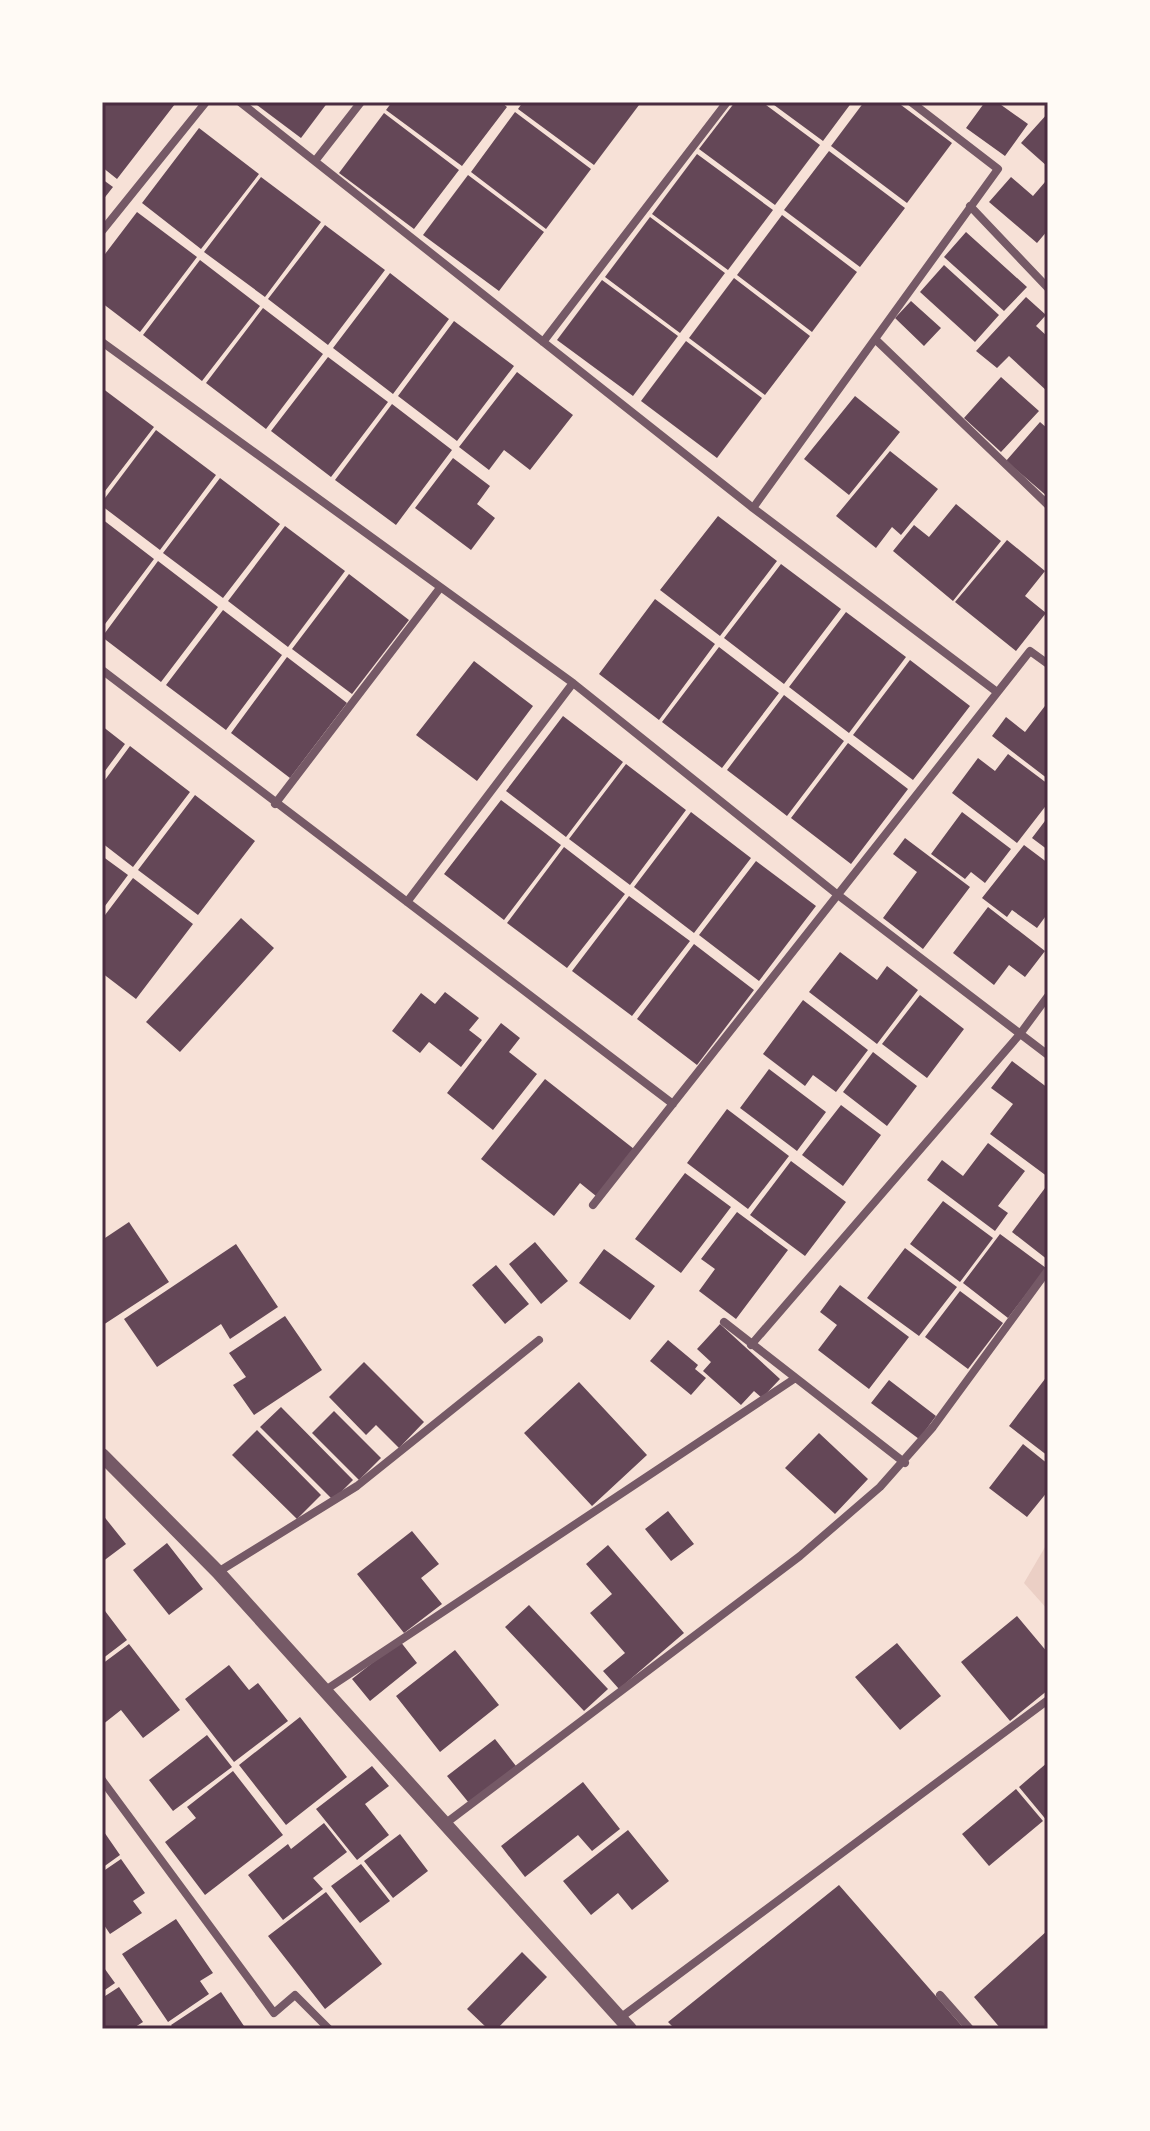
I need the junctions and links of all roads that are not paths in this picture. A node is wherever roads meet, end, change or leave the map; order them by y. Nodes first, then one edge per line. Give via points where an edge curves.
1 (206, 102) edge
2 (240, 102) edge
3 (361, 102) edge
4 (727, 102) edge
5 (911, 102) edge
6 (315, 161) junction
7 (970, 206) junction
8 (102, 231) edge
9 (1048, 288) edge
10 (875, 339) junction
11 (102, 342) edge
12 (543, 342) junction
13 (1048, 505) edge
14 (753, 508) junction
15 (440, 588) junction
16 (1048, 664) edge
17 (102, 670) edge
18 (573, 683) junction
19 (997, 692) junction
20 (275, 804) junction
21 (838, 895) junction
22 (407, 902) junction
23 (1048, 996) edge
24 (1020, 1034) junction
25 (1048, 1055) edge
26 (673, 1104) junction
27 (593, 1205) dead end
28 (1048, 1270) edge
29 (724, 1322) dead end
30 (539, 1340) dead end
31 (751, 1345) junction
32 (794, 1379) junction
33 (102, 1455) edge
34 (905, 1463) junction
35 (218, 1572) junction
36 (323, 1692) junction
37 (1048, 1700) edge
38 (102, 1780) edge
39 (446, 1823) junction
40 (940, 1995) dead end
41 (625, 2024) edge
42 (329, 2029) edge
43 (970, 2029) edge

1 - 8 street
2 - 6 street
3 - 6 street
4 - 12 street
5 - 7 street via 998,169
6 - 12 street
7 - 9 street
7 - 10 street
10 - 13 street
10 - 14 street
11 - 15 street
12 - 14 street
14 - 19 street
15 - 18 street
15 - 20 street
16 - 19 street via 1030,651
17 - 20 street
18 - 21 street
18 - 22 street
19 - 21 street
20 - 22 street
21 - 24 street
21 - 26 street
22 - 26 street
23 - 24 street
24 - 25 street
24 - 31 street
26 - 27 street
28 - 34 street
29 - 31 street
30 - 35 street via 357,1486
31 - 32 street
32 - 34 street
32 - 36 street
33 - 35 street
34 - 39 street via 800,1556
35 - 36 street
36 - 39 street
37 - 41 street
38 - 42 street via 274,2013 295,1995
39 - 41 street
40 - 43 street

